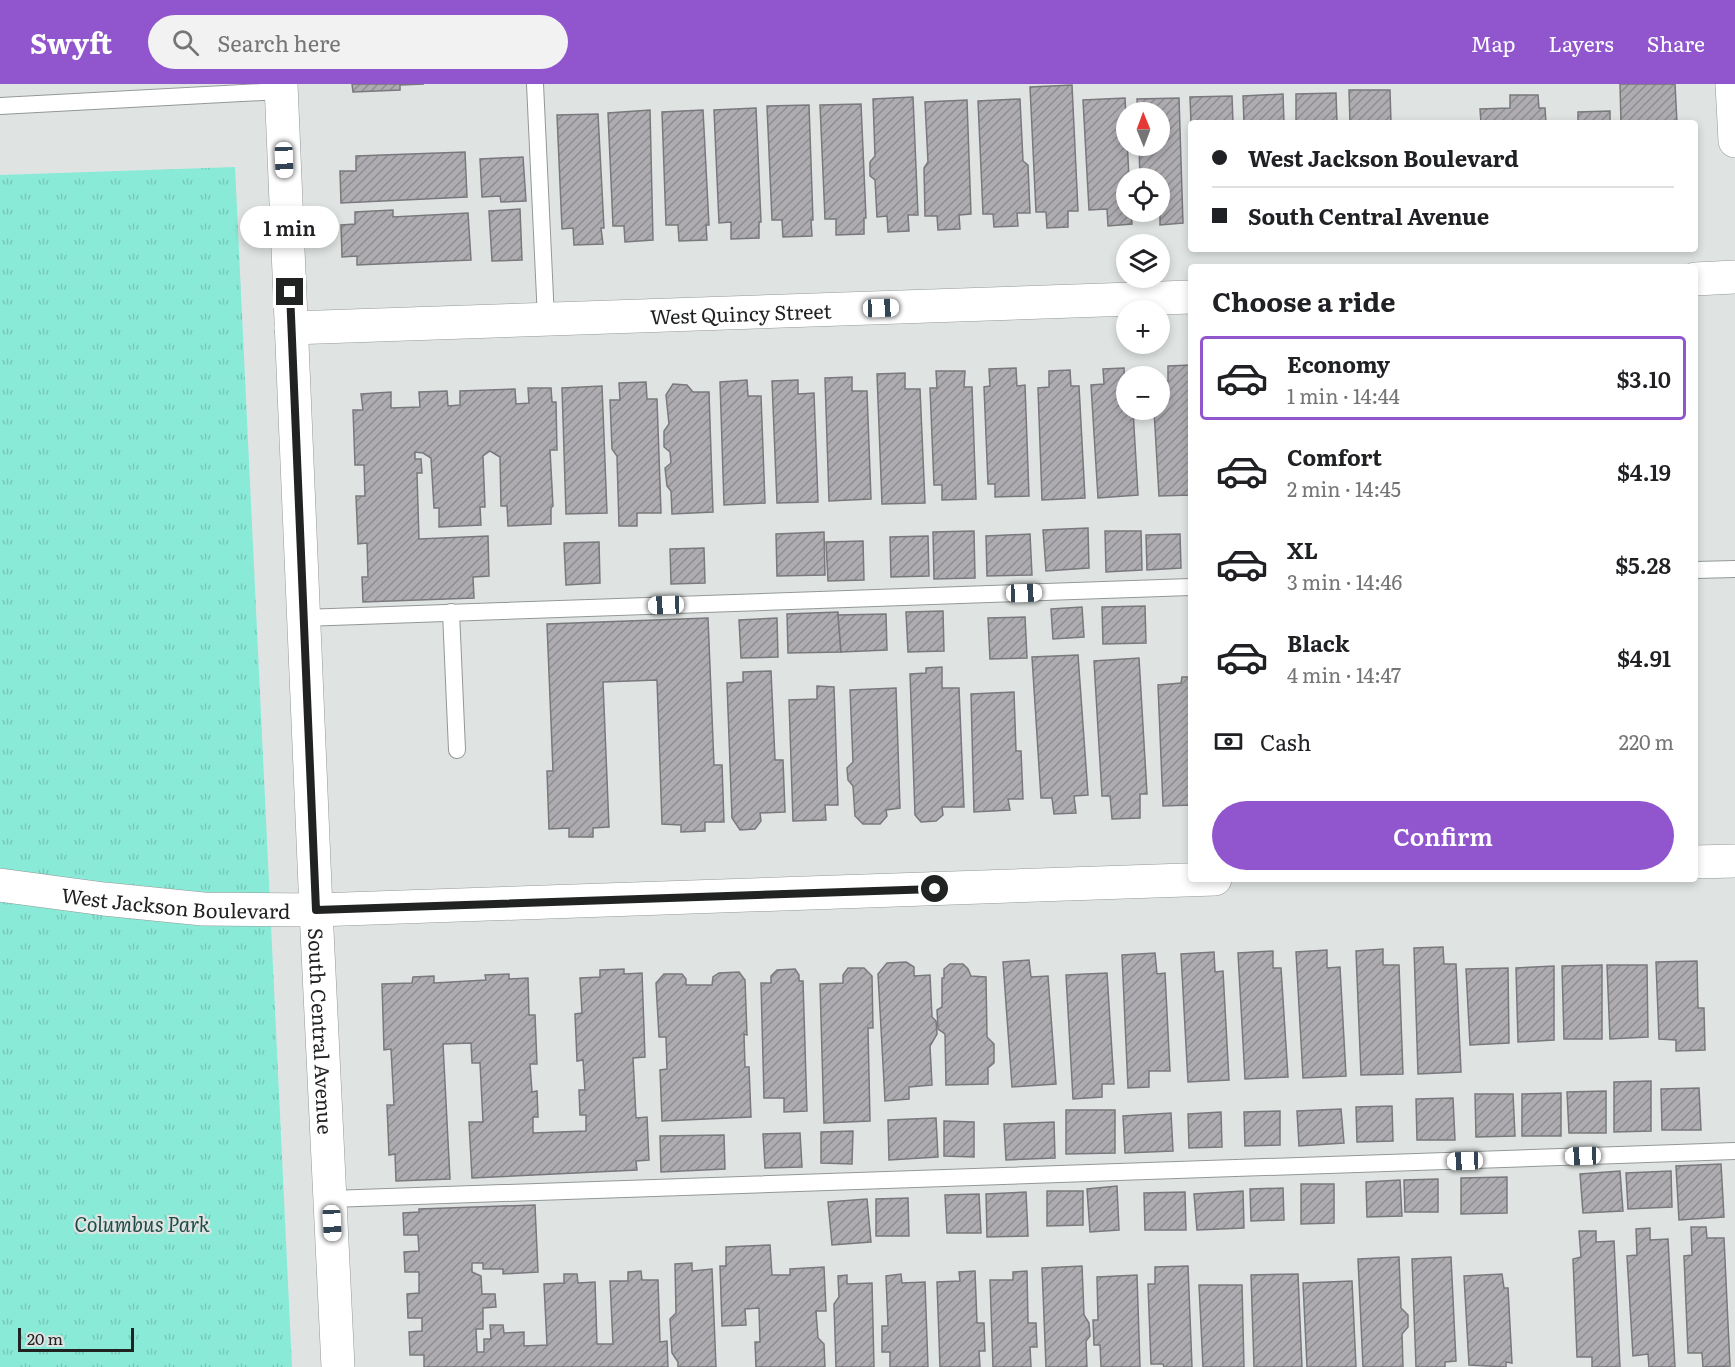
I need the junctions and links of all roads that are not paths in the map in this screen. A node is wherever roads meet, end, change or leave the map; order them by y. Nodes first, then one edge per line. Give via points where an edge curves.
1 (534, 84) edge
2 (1732, 84) edge
3 (281, 88) edge
4 (0, 106) edge
5 (1735, 141) edge
6 (1735, 278) edge
7 (1698, 279) edge
8 (1188, 297) edge
9 (546, 319) junction
10 (291, 328) junction
11 (1735, 569) edge
12 (1698, 570) edge
13 (1188, 587) edge
14 (451, 612) junction
15 (303, 618) junction
16 (457, 750) dead end
17 (1735, 861) edge
18 (1698, 862) edge
19 (1188, 880) edge
20 (0, 885) edge
21 (316, 910) junction
22 (1735, 1151) edge
23 (330, 1199) junction
24 (338, 1367) edge

1 - 9 lane
2 - 5 street
3 - 4 lane
3 - 10 street, South Central Avenue
6 - 7 street
8 - 9 street, West Quincy Street
9 - 10 street, West Quincy Street
10 - 15 street, South Central Avenue
11 - 12 lane
13 - 14 lane
14 - 15 lane
14 - 16 lane
15 - 21 street, South Central Avenue
17 - 18 street
19 - 21 street, West Jackson Boulevard
20 - 21 street, West Jackson Boulevard via 203,909
21 - 23 street, South Central Avenue
22 - 23 lane
23 - 24 street, South Central Avenue

